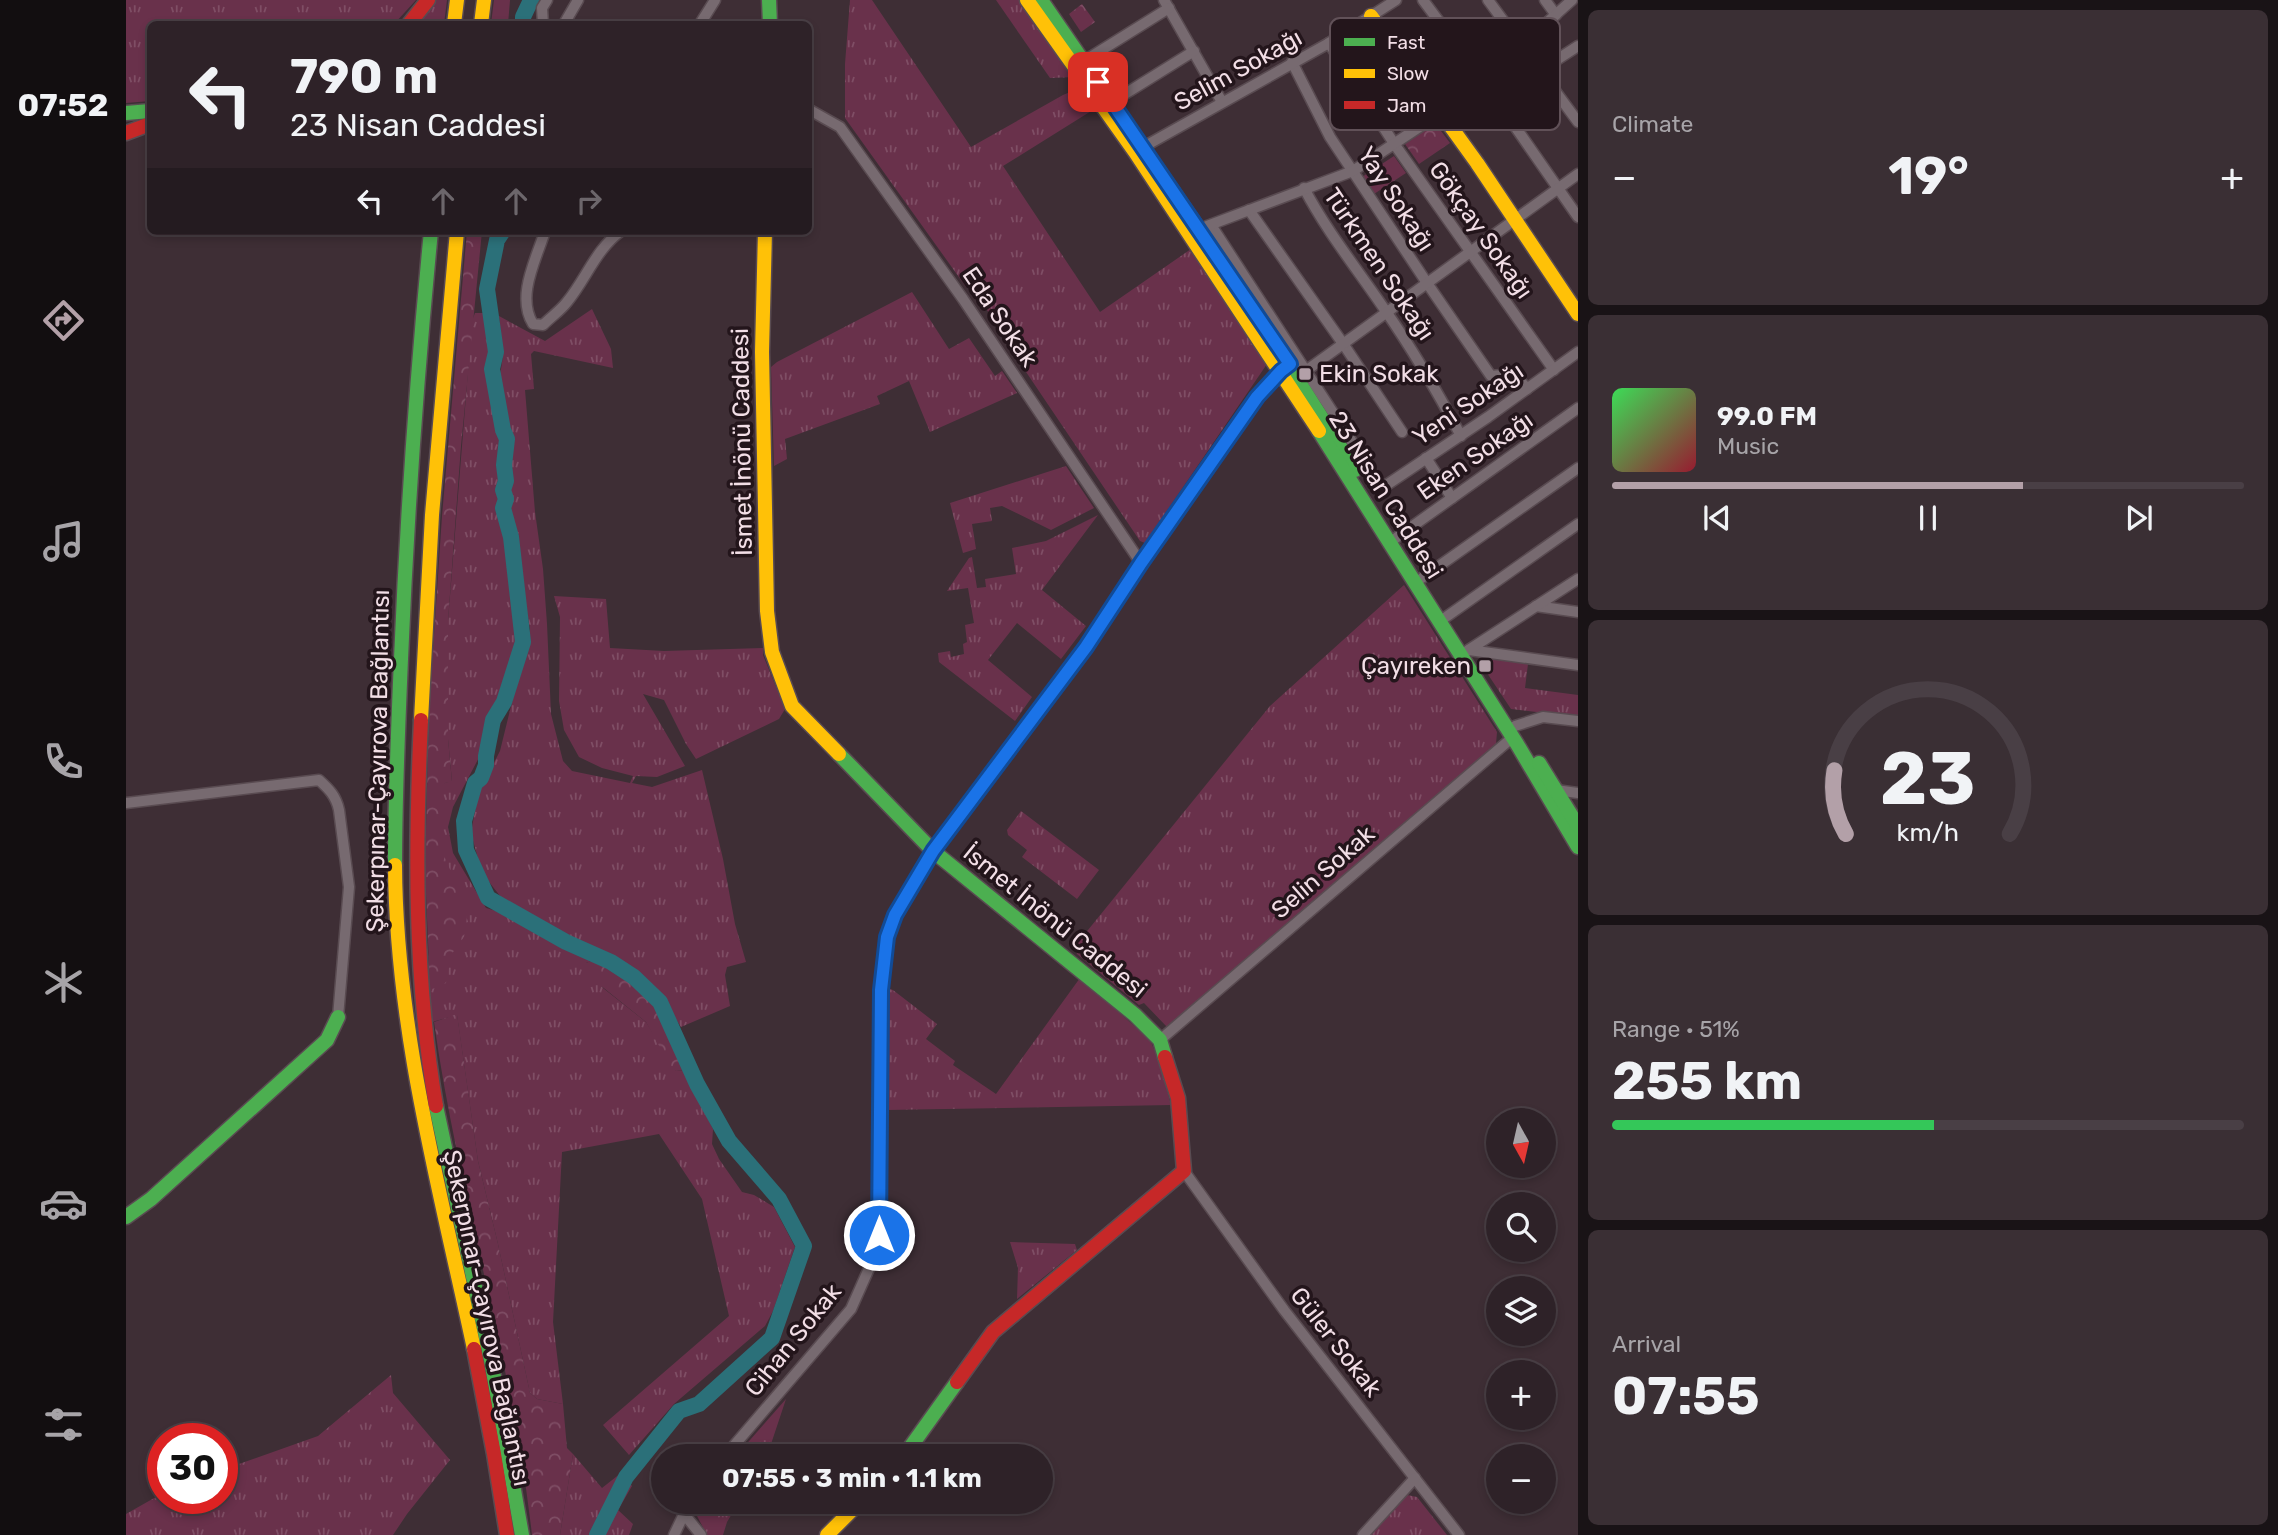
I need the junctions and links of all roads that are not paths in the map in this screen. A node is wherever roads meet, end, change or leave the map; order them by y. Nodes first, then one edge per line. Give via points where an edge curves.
1 (428, 0) edge
2 (457, 0) edge
3 (484, 0) edge
4 (547, 0) edge
5 (578, 0) edge
6 (715, 0) edge
7 (769, 0) edge
8 (1027, 0) edge
9 (1041, 0) edge
10 (1395, 0) edge
11 (1423, 0) edge
12 (1488, 0) edge
13 (1545, 0) edge
14 (1572, 0) edge
15 (1166, 4) edge
16 (1556, 15) junction
17 (1371, 16) joint
18 (1368, 18) edge
19 (1436, 18) edge
20 (1502, 18) edge
21 (1553, 18) edge
22 (411, 21) edge
23 (454, 21) edge
24 (481, 21) edge
25 (543, 21) edge
26 (566, 21) edge
27 (702, 21) edge
28 (770, 21) edge
29 (1329, 43) edge
30 (1578, 46) edge
31 (1194, 51) junction
32 (1560, 58) edge
33 (1084, 61) junction
34 (1292, 62) junction
35 (1560, 97) edge
36 (1112, 102) junction
37 (1223, 102) junction
38 (147, 111) edge
39 (812, 111) edge
40 (126, 113) edge
41 (1578, 122) edge
42 (147, 125) edge
43 (1385, 130) edge
44 (1416, 130) edge
45 (1454, 130) edge
46 (1518, 130) edge
47 (126, 133) edge
48 (1395, 145) junction
49 (1139, 150) junction
50 (1353, 171) junction
51 (1578, 174) edge
52 (1558, 187) junction
53 (1304, 188) junction
54 (1249, 210) junction
55 (1578, 217) edge
56 (1515, 218) junction
57 (1205, 227) junction
58 (419, 235) edge
59 (431, 235) edge
60 (457, 235) edge
61 (544, 235) edge
62 (615, 235) edge
63 (765, 235) edge
64 (1471, 251) junction
65 (1427, 284) junction
66 (1387, 312) junction
67 (1578, 314) edge
68 (1344, 345) junction
69 (1578, 352) edge
70 (1285, 367) junction
71 (1307, 370) junction
72 (1554, 370) junction
73 (1527, 390) junction
74 (1578, 408) edge
75 (415, 418) junction
76 (1402, 432) dead end
77 (1461, 436) junction
78 (1426, 458) junction
79 (1578, 468) edge
80 (1452, 498) junction
81 (1578, 524) edge
82 (1396, 538) junction
83 (1141, 563) junction
84 (1422, 578) junction
85 (1578, 579) edge
86 (1536, 606) junction
87 (1578, 612) edge
88 (1446, 617) junction
89 (1468, 650) junction
90 (1578, 665) edge
91 (1578, 721) edge
92 (1514, 732) junction
93 (1556, 790) junction
94 (1578, 793) edge
95 (126, 803) edge
96 (1578, 826) edge
97 (1578, 847) edge
98 (933, 851) junction
99 (338, 1017) joint
100 (1160, 1040) junction
101 (1184, 1171) junction
102 (126, 1217) edge
103 (735, 1444) edge
104 (913, 1444) edge
105 (1415, 1478) junction
106 (684, 1514) joint
107 (848, 1514) edge
108 (507, 1535) edge
109 (522, 1535) edge
110 (674, 1535) edge
111 (701, 1535) edge
112 (827, 1535) edge
113 (1363, 1535) edge
114 (1459, 1535) edge

1 - 22 main road
2 - 23 main road
3 - 24 main road
4 - 25 street
5 - 26 street
6 - 27 street
7 - 28 main road
8 - 49 main road, 23 Nisan Caddesi
9 - 33 main road, 23 Nisan Caddesi
10 - 17 street, Selim Sokağı
11 - 19 street
12 - 20 street
13 - 16 street
14 - 16 street
15 - 31 street
15 - 33 street
16 - 21 street
17 - 18 street, Selim Sokağı
29 - 34 street, Selim Sokağı
30 - 32 street
31 - 36 street
31 - 37 street
33 - 36 main road, 23 Nisan Caddesi
34 - 37 street, Selim Sokağı
34 - 50 street, Yay Sokağı
35 - 41 street
36 - 49 main road, 23 Nisan Caddesi
37 - 49 street, Selim Sokağı
38 - 40 main road
39 - 83 street, Eda Sokak via 840,127 963,299
42 - 47 main road
43 - 48 street, Gökçay Sokağı
44 - 48 street
45 - 56 main road
46 - 52 street
48 - 50 street
48 - 64 street, Gökçay Sokağı
49 - 57 main road, 23 Nisan Caddesi
49 - 70 main road, 23 Nisan Caddesi
50 - 53 street
50 - 65 street, Yay Sokağı
51 - 52 street
52 - 55 street
52 - 56 street
53 - 54 street
53 - 66 street, Türkmen Sokağı via 1318,216
54 - 57 street
54 - 68 street
56 - 64 street
56 - 67 main road
57 - 70 main road, 23 Nisan Caddesi
57 - 71 street
58 - 75 main road via 413,310
59 - 75 main road, Şekerpınar-Çayırova Bağlantısı
60 - 109 main road, Şekerpınar-Çayırova Bağlantısı via 427,590 417,820 418,946 431,1069 504,1419
61 - 62 street via 526,287 527,313 533,324 543,325 567,303
63 - 98 main road, İsmet İnönü Caddesi via 762,352 767,611 772,652 792,706
64 - 65 street
64 - 72 street, Gökçay Sokağı
65 - 66 street
65 - 73 street, Yay Sokağı via 1491,376 1511,374
66 - 68 street
66 - 77 street, Türkmen Sokağı
68 - 71 street
68 - 76 street
69 - 72 street, Yeni Sokağı
70 - 82 main road, 23 Nisan Caddesi
70 - 83 street, Cihan Sokak via 1257,397
70 - 92 main road, 23 Nisan Caddesi
71 - 78 street, Yeni Sokağı via 1380,485
72 - 73 street, Yeni Sokağı
73 - 77 street, Yeni Sokağı
74 - 80 street, Eken Sokağı
75 - 108 main road, Şekerpınar-Çayırova Bağlantısı via 394,857 398,947 414,1078 483,1390
77 - 78 street, Yeni Sokağı
78 - 80 street
79 - 84 street
80 - 82 street, Eken Sokağı
81 - 88 street
82 - 84 main road, 23 Nisan Caddesi
83 - 98 street, Cihan Sokak via 1086,647
84 - 88 main road, 23 Nisan Caddesi
85 - 86 street
86 - 87 street
86 - 89 street
88 - 89 main road, 23 Nisan Caddesi
89 - 90 street
89 - 92 main road, 23 Nisan Caddesi
91 - 92 street via 1543,717
92 - 93 main road, 23 Nisan Caddesi
92 - 97 main road, 23 Nisan Caddesi
92 - 100 street, Selin Sokak
93 - 94 street
93 - 96 main road, 23 Nisan Caddesi
95 - 99 street via 319,780 327,787 337,799 349,887
98 - 100 main road, İsmet İnönü Caddesi
98 - 103 street, Cihan Sokak via 887,937 881,990 879,1246 851,1309
99 - 102 main road via 327,1040
100 - 101 main road, İsmet İnönü Caddesi via 1178,1098
101 - 104 main road via 993,1332
101 - 105 street, Güler Sokak via 1284,1310
105 - 113 street
105 - 114 street, Güler Sokak
106 - 110 street
106 - 111 street
107 - 112 main road

